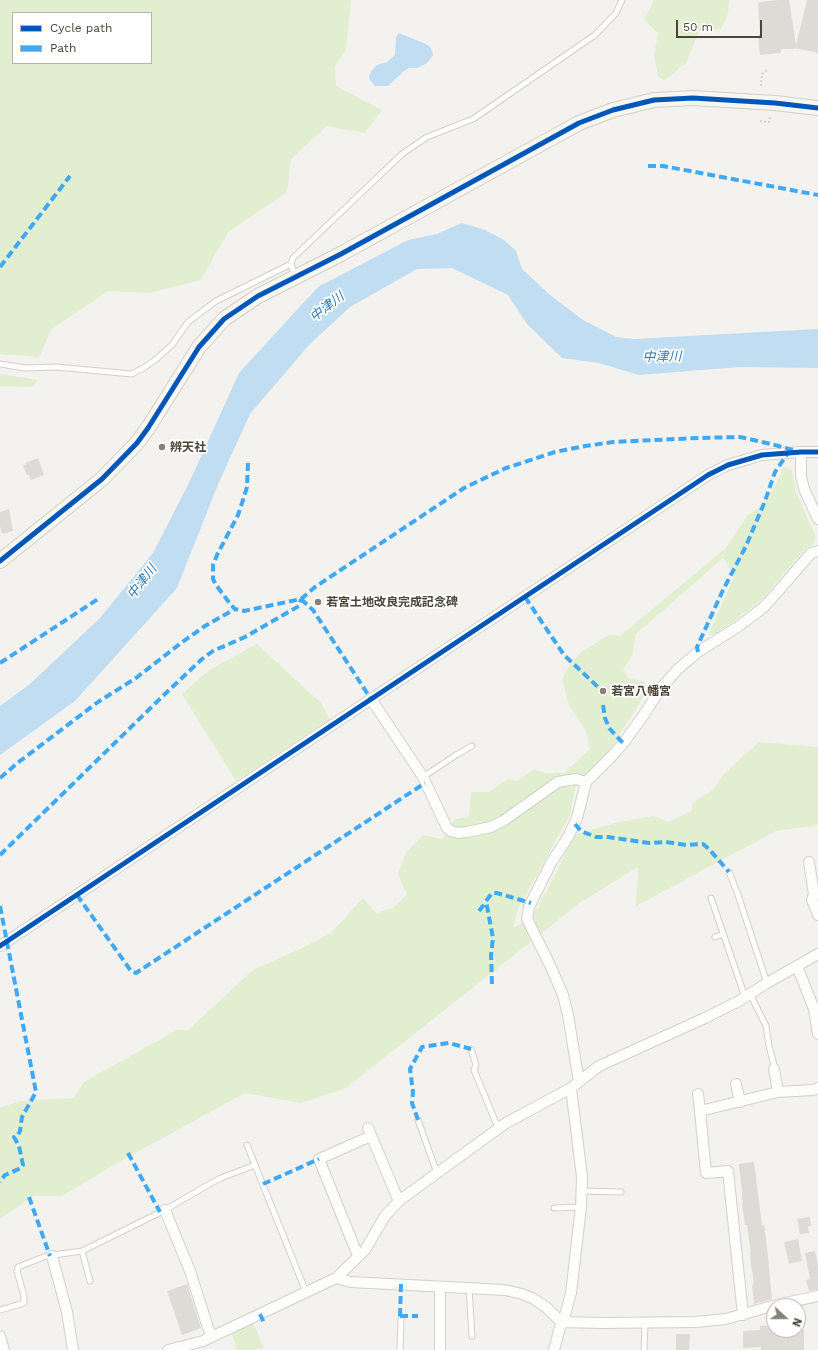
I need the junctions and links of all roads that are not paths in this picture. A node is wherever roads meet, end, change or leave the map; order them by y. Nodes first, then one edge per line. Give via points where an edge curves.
1 (622, 0) edge
2 (818, 108) edge
3 (293, 270) junction
4 (0, 364) edge
5 (801, 452) junction
6 (818, 452) edge
7 (818, 518) edge
8 (818, 551) edge
9 (0, 561) edge
10 (371, 700) junction
11 (472, 746) dead end
12 (423, 777) junction
13 (586, 782) junction
14 (809, 862) dead end
15 (729, 872) dead end
16 (816, 891) edge
17 (711, 898) dead end
18 (818, 915) edge
19 (723, 934) junction
20 (714, 937) dead end
21 (0, 946) edge
22 (818, 954) edge
23 (797, 966) junction
24 (767, 983) junction
25 (748, 996) junction
26 (818, 1034) edge
27 (471, 1049) dead end
28 (774, 1069) joint
29 (736, 1084) dead end
30 (575, 1085) junction
31 (818, 1088) edge
32 (778, 1092) junction
33 (698, 1094) dead end
34 (740, 1102) junction
35 (700, 1112) junction
36 (418, 1120) dead end
37 (500, 1127) junction
38 (247, 1145) dead end
39 (255, 1165) junction
40 (437, 1173) junction
41 (582, 1191) junction
42 (620, 1192) dead end
43 (400, 1200) junction
44 (581, 1207) junction
45 (554, 1208) dead end
46 (166, 1210) junction
47 (82, 1250) junction
48 (52, 1256) junction
49 (358, 1256) junction
50 (336, 1278) junction
51 (90, 1281) dead end
52 (440, 1287) junction
53 (469, 1288) junction
54 (306, 1292) junction
55 (818, 1296) edge
56 (0, 1310) edge
57 (743, 1315) junction
58 (401, 1319) dead end
59 (561, 1322) junction
60 (645, 1323) junction
61 (0, 1336) edge
62 (472, 1336) dead end
63 (211, 1337) junction
64 (4, 1350) edge
65 (73, 1350) edge
66 (168, 1350) edge
67 (400, 1350) edge
68 (440, 1350) edge
69 (554, 1350) edge
70 (644, 1350) edge

1 - 3 lane via 616,13 595,35 473,119 427,137 402,154 293,258
2 - 3 street via 693,98 654,100 613,110 579,123 341,254
3 - 4 lane via 216,301 188,322 172,345 155,360 132,374 56,367 24,368
3 - 9 street via 224,319 199,347 159,413 137,443 102,479
5 - 6 street
5 - 7 street via 804,489
5 - 10 street via 762,455 728,465 708,475
8 - 13 street via 811,553 763,608 698,652 678,669 661,688 613,755
10 - 12 street
10 - 21 street
11 - 12 lane
12 - 13 street via 447,828 458,833 480,830 503,821 558,782 576,779
13 - 30 street via 578,818 551,863 529,907 527,919 563,995 568,1015
14 - 16 street
15 - 24 lane
16 - 18 street via 812,900
17 - 19 lane
19 - 20 lane
19 - 25 lane
22 - 23 street
23 - 24 street
23 - 26 street via 814,1009
24 - 25 street
25 - 28 lane via 766,1026
25 - 30 street via 599,1066
27 - 37 lane via 476,1065 474,1070
28 - 32 street
29 - 34 street
30 - 37 street
30 - 41 street
31 - 32 street
32 - 34 street
33 - 35 street
34 - 35 street
35 - 57 street via 706,1173 728,1171
36 - 40 lane
37 - 40 street
38 - 39 lane
39 - 46 lane via 221,1178
39 - 54 lane
40 - 43 street
41 - 42 lane
41 - 44 street
43 - 49 street via 385,1216 365,1250
43 - 49 street via 369,1132 319,1159 337,1194
44 - 45 lane
44 - 59 street via 571,1293
46 - 47 lane
46 - 63 street via 190,1271
47 - 48 lane
47 - 51 lane
48 - 56 lane via 18,1267 16,1271 24,1303
48 - 65 street via 67,1312
49 - 50 street
50 - 52 street via 351,1282
50 - 54 street
52 - 53 street
52 - 68 street
53 - 59 street via 505,1290 522,1294 546,1307
53 - 62 lane
54 - 63 street
55 - 57 street
57 - 60 street via 696,1322
58 - 67 lane
59 - 60 street
59 - 69 street
60 - 70 lane
61 - 64 street
63 - 66 street

